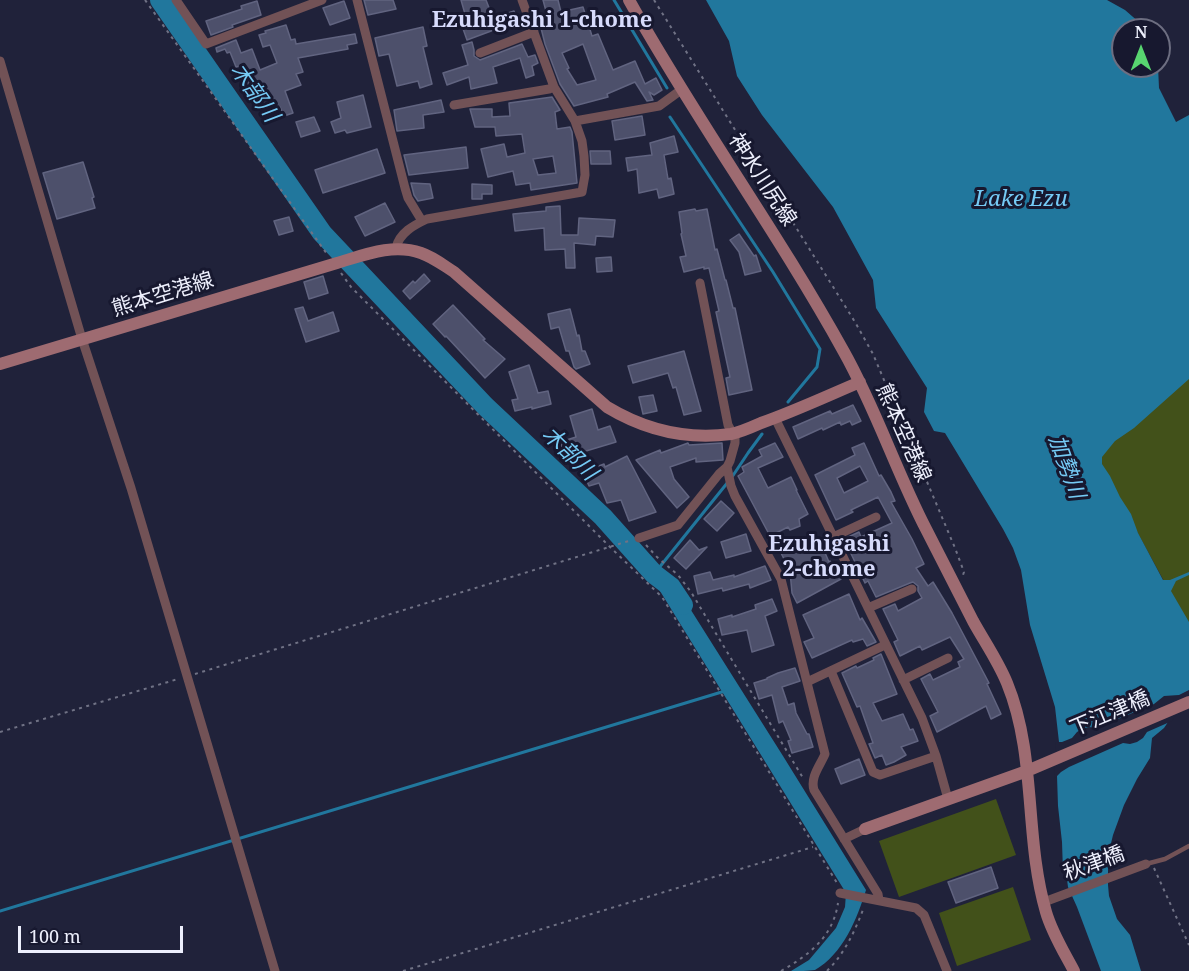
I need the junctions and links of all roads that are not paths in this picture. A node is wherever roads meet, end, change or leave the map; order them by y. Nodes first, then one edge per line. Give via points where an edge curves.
1 (176, 0) edge
2 (322, 0) edge
3 (357, 0) edge
4 (522, 0) edge
5 (629, 0) edge
6 (534, 32) junction
7 (480, 53) dead end
8 (0, 61) edge
9 (554, 87) junction
10 (681, 90) junction
11 (454, 105) dead end
12 (575, 121) junction
13 (422, 221) junction
14 (396, 248) junction
15 (700, 283) dead end
16 (82, 339) junction
17 (0, 364) edge
18 (860, 382) junction
19 (775, 418) junction
20 (733, 434) junction
21 (728, 469) junction
22 (876, 517) dead end
23 (833, 537) junction
24 (637, 539) road end
25 (912, 589) dead end
26 (868, 608) junction
27 (885, 645) junction
28 (948, 658) dead end
29 (831, 671) junction
30 (903, 680) junction
31 (807, 682) junction
32 (1189, 702) edge
33 (936, 756) junction
34 (1027, 771) junction
35 (948, 799) junction
36 (866, 829) joint
37 (844, 839) junction
38 (1189, 846) edge
39 (1148, 863) joint
40 (841, 893) road end
41 (871, 899) junction
42 (1049, 900) junction
43 (275, 971) edge
44 (946, 971) edge
45 (1074, 971) edge

1 - 2 street via 206,44
3 - 13 street via 405,188
4 - 6 street
5 - 10 main road, 神水川尻線
6 - 7 street
6 - 9 street
8 - 16 street
9 - 11 street
9 - 12 street
10 - 12 street via 659,106
10 - 18 main road, 神水川尻線 via 792,263
12 - 13 street via 584,156 582,192
13 - 14 street via 406,231
14 - 16 main road, 熊本空港線
14 - 20 main road, 熊本空港線 via 420,252 453,272 623,417 658,430
15 - 20 street
16 - 17 main road, 熊本空港線
16 - 43 street via 131,488
18 - 19 main road, 熊本空港線
18 - 34 main road, 熊本空港線 via 913,503 1007,682 1020,726
19 - 20 main road, 熊本空港線
19 - 23 street
20 - 21 street via 735,443
21 - 24 street via 719,474 678,525
21 - 31 street via 735,496 781,579
22 - 23 street
23 - 26 street
25 - 26 street
26 - 27 street
27 - 29 street
27 - 30 street
28 - 30 street
29 - 31 street
29 - 33 street via 873,772 880,775
30 - 33 street
31 - 37 street via 825,754 812,783
32 - 34 main road, 下江津橋
33 - 35 street
34 - 35 main road, 下江津橋
34 - 42 main road, 熊本空港線 via 1035,858
35 - 36 main road, 下江津橋
36 - 37 street
37 - 41 street via 878,894
38 - 39 lane
39 - 42 street, 秋津橋
40 - 41 street
41 - 44 street via 920,911
42 - 45 main road, 熊本空港線 via 1052,929

